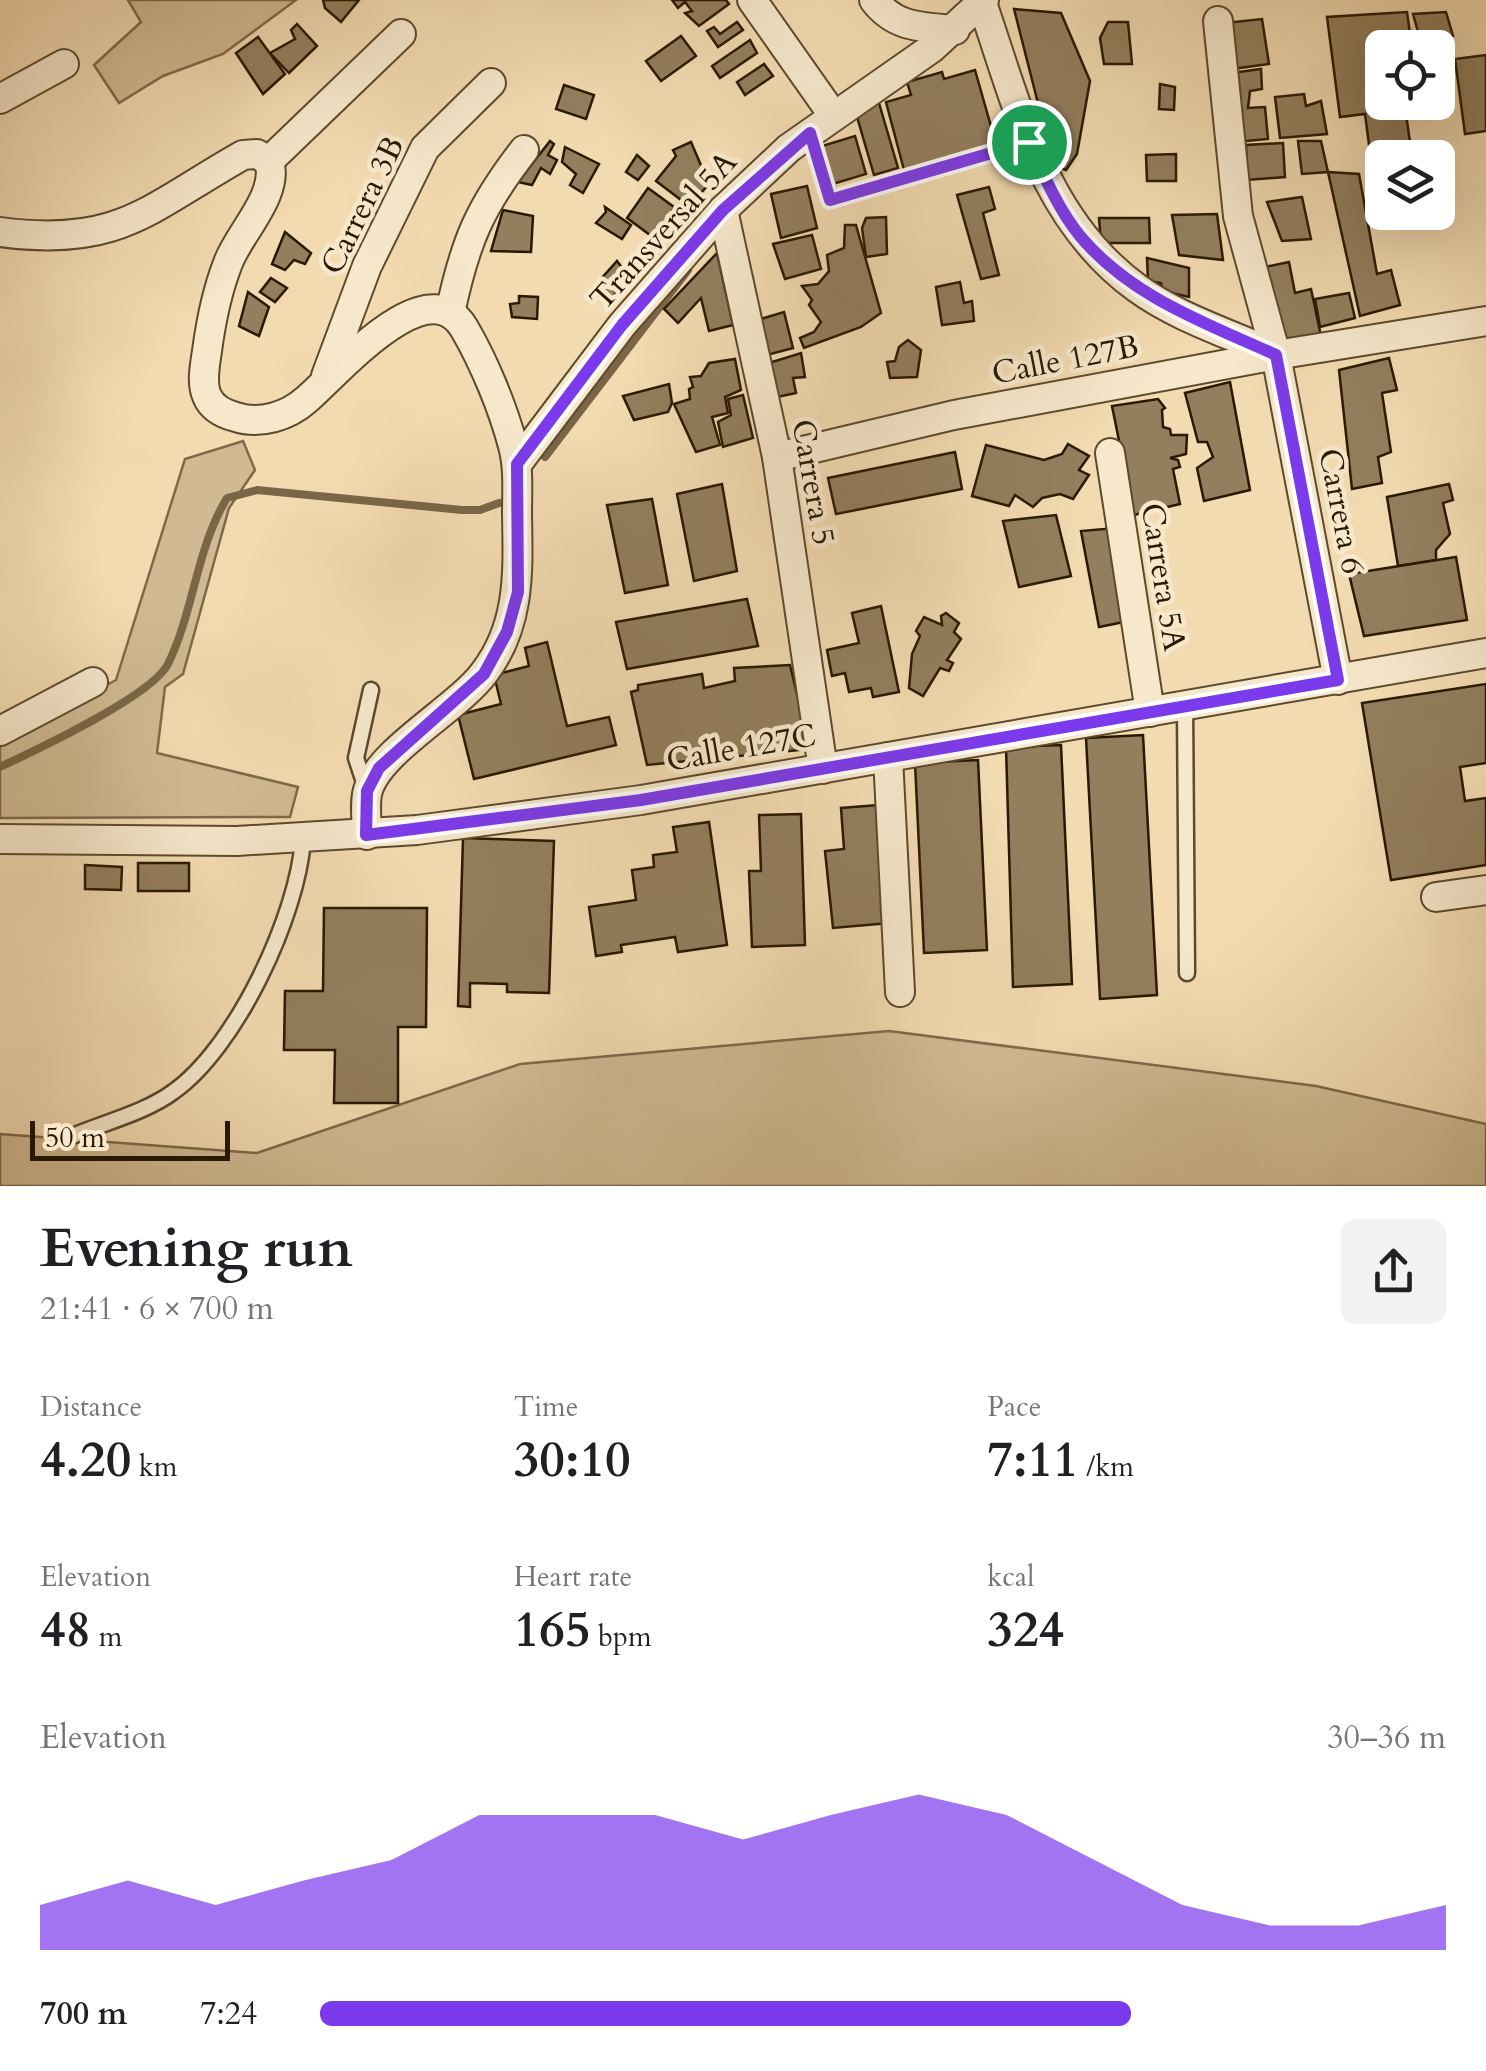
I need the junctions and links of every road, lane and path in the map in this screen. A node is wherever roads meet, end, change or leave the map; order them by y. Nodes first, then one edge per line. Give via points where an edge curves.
1 (752, 0) edge
2 (874, 0) edge
3 (983, 1) edge
4 (1218, 21) dead end
5 (955, 30) junction
6 (401, 34) dead end
7 (64, 64) dead end
8 (491, 82) dead end
9 (0, 99) edge
10 (833, 116) junction
11 (810, 133) junction
12 (1029, 142) junction
13 (524, 150) dead end
14 (269, 161) junction
15 (723, 210) junction
16 (0, 232) edge
17 (450, 313) junction
18 (1486, 321) edge
19 (1276, 355) junction
20 (326, 378) junction
21 (1110, 453) dead end
22 (777, 457) junction
23 (517, 464) junction
24 (1486, 653) edge
25 (1338, 680) junction
26 (93, 682) dead end
27 (372, 690) dead end
28 (1185, 706) junction
29 (1150, 712) junction
30 (0, 731) edge
31 (888, 757) junction
32 (824, 769) junction
33 (367, 791) junction
34 (366, 835) junction
35 (0, 839) edge
36 (303, 839) junction
37 (1486, 890) edge
38 (1436, 897) dead end
39 (1187, 973) dead end
40 (900, 992) dead end
41 (74, 1135) dead end

1 - 10 street
2 - 5 street via 904,24
3 - 5 street, Transversal 5A
3 - 12 street
4 - 19 street, Carrera 6 via 1238,216
5 - 10 street, Transversal 5A
6 - 14 street
7 - 9 street
8 - 20 street, Carrera 3B via 425,148 367,266
10 - 11 street, Transversal 5A
11 - 12 lane via 830,200
11 - 15 street, Transversal 5A
12 - 19 street via 1080,236 1136,288
13 - 17 street via 488,196 464,250
14 - 16 street via 243,155 132,222 78,235
14 - 20 street via 264,198 239,238 217,295 207,398 246,420 273,418 307,400
15 - 22 street, Carrera 5
15 - 23 street, Transversal 5A via 622,325
17 - 20 street via 406,316
17 - 23 street via 466,331
18 - 19 street, Calle 127B
19 - 22 street, Calle 127B via 954,415
19 - 25 street, Carrera 6
21 - 29 street, Carrera 5A
22 - 32 street, Carrera 5
23 - 33 street via 518,592 507,632 484,674 379,768
24 - 25 street, Calle 127C
25 - 28 street, Calle 127C
26 - 30 street
27 - 33 lane via 356,758
28 - 29 street, Calle 127C
28 - 39 lane
29 - 31 street, Calle 127C
31 - 32 street, Calle 127C
31 - 40 street
32 - 34 street, Calle 127C
33 - 34 street
34 - 36 street, Calle 127C
35 - 36 street, Calle 127C
36 - 41 lane via 290,910 262,972 207,1062 171,1094
37 - 38 street

